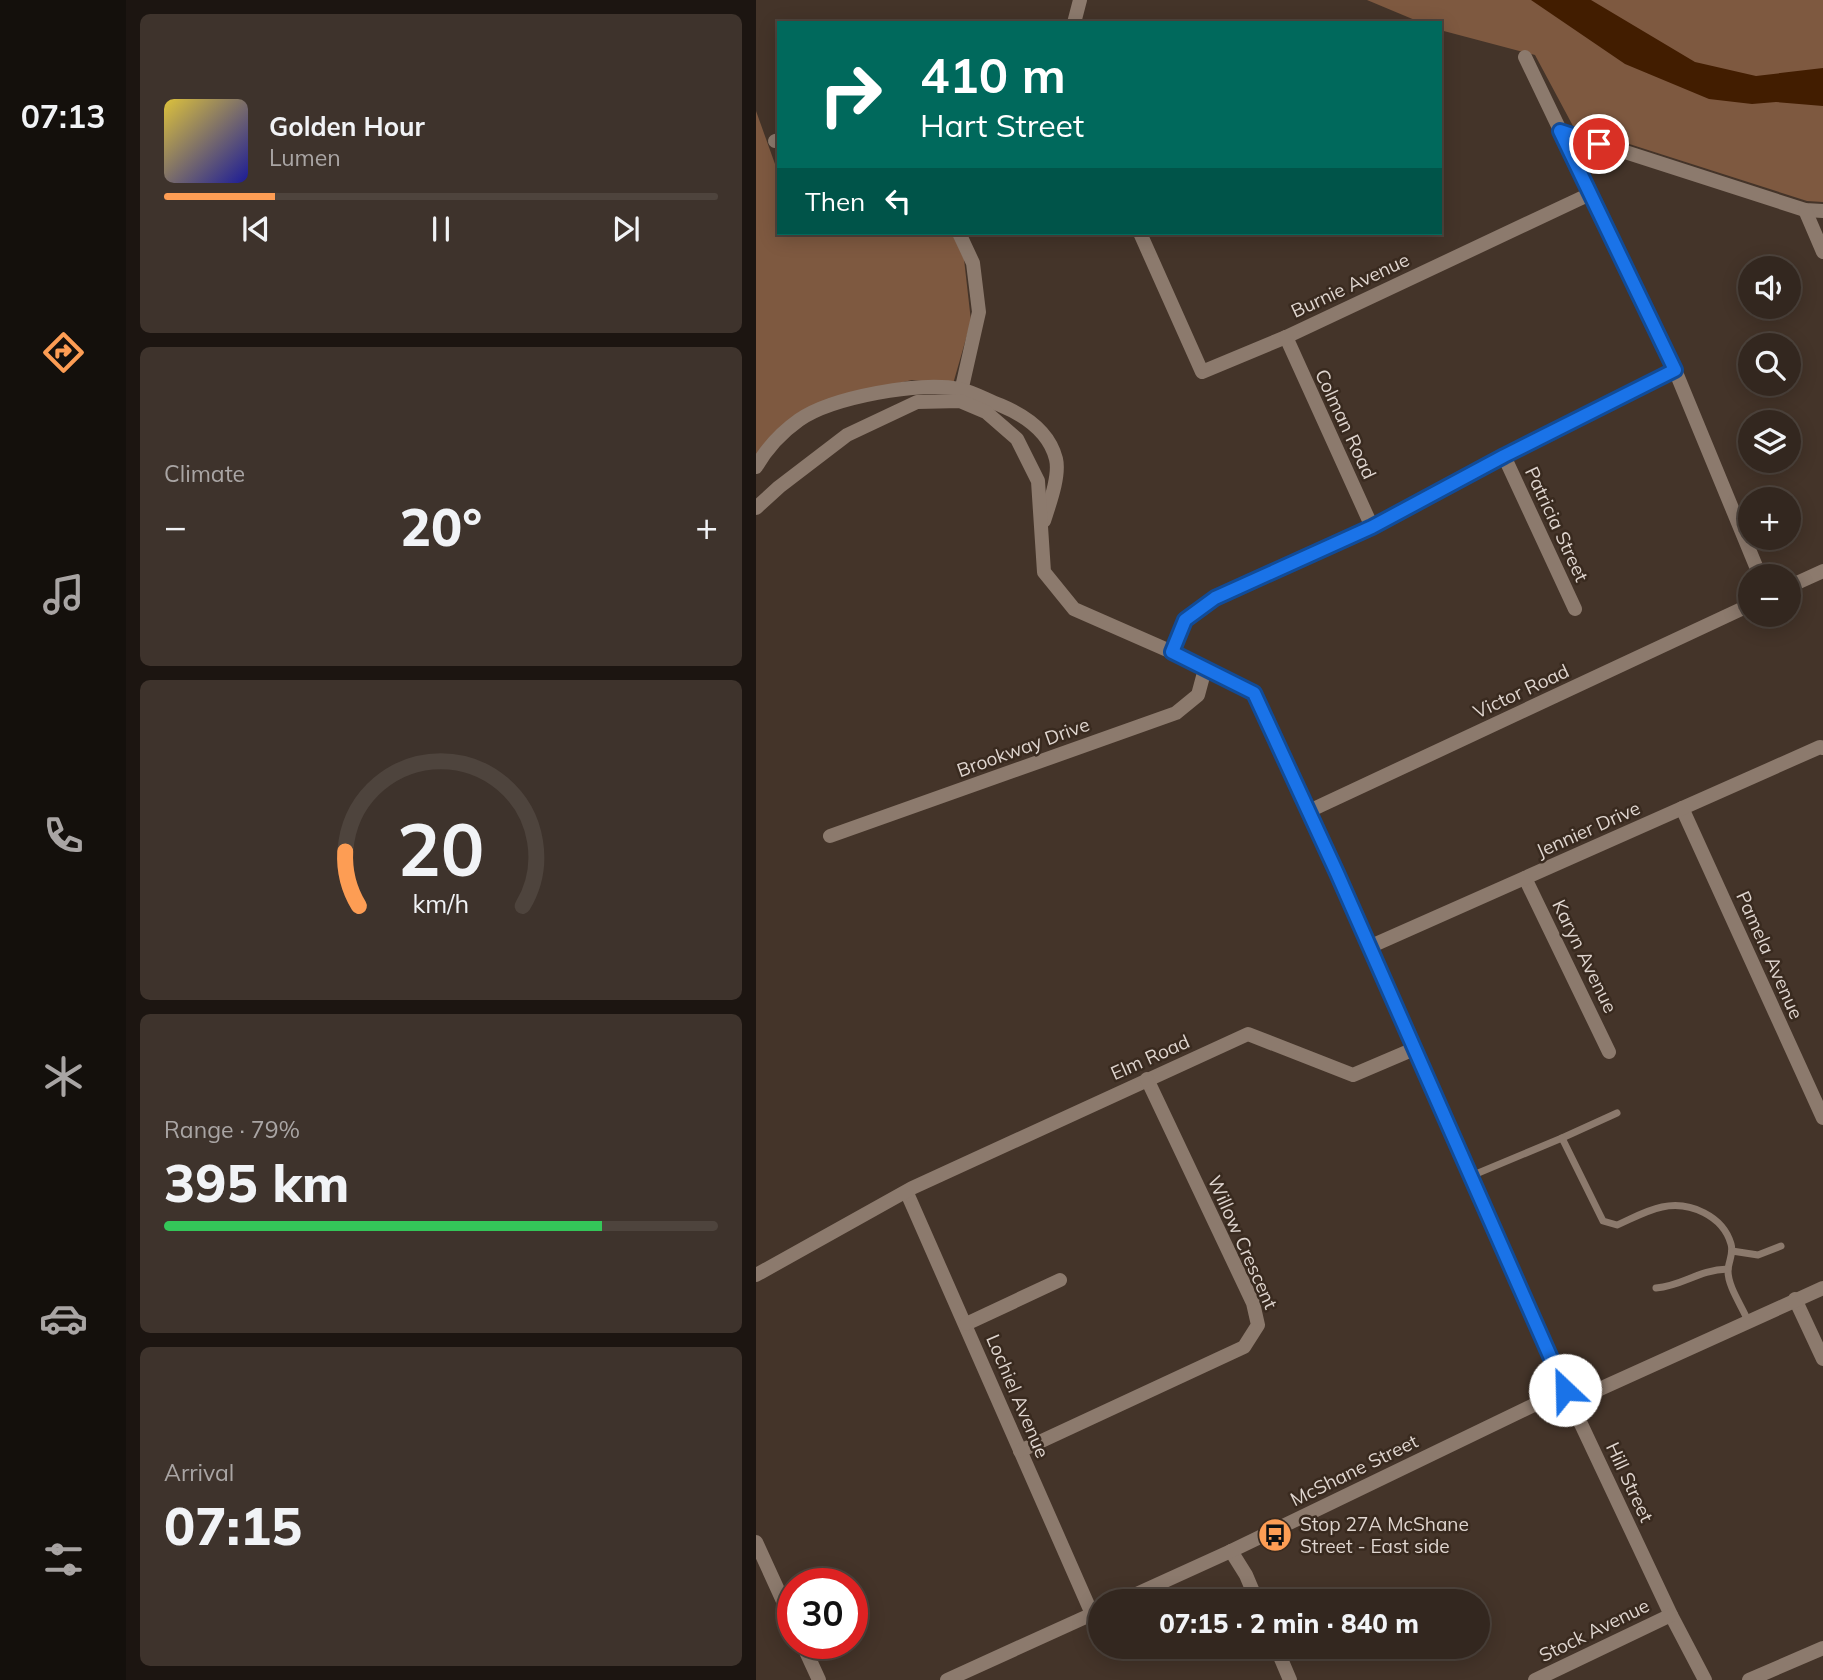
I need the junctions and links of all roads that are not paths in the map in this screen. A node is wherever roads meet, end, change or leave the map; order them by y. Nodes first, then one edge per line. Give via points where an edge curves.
1 (1080, 0) edge
2 (1075, 21) edge
3 (1525, 57) dead end
4 (1560, 131) junction
5 (1590, 194) junction
6 (1805, 209) junction
7 (1823, 211) edge
8 (960, 235) edge
9 (1141, 235) edge
10 (1823, 252) edge
11 (1286, 337) junction
12 (1675, 370) junction
13 (961, 396) junction
14 (1504, 456) junction
15 (756, 467) edge
16 (756, 508) edge
17 (1372, 527) junction
18 (1041, 529) junction
19 (1755, 564) edge
20 (1823, 571) edge
21 (1801, 581) edge
22 (1575, 608) dead end
23 (1738, 611) edge
24 (1172, 652) junction
25 (1205, 669) junction
26 (1823, 748) edge
27 (1682, 808) junction
28 (1309, 811) junction
29 (830, 836) dead end
30 (1525, 878) junction
31 (1368, 947) junction
32 (1414, 1049) junction
33 (1609, 1052) dead end
34 (1147, 1079) junction
35 (1617, 1113) dead end
36 (1823, 1118) edge
37 (1562, 1138) junction
38 (1471, 1176) junction
39 (907, 1192) junction
40 (1781, 1246) dead end
41 (1732, 1251) junction
42 (1728, 1269) junction
43 (756, 1275) edge
44 (1060, 1280) dead end
45 (1656, 1288) dead end
46 (1823, 1288) edge
47 (1795, 1299) junction
48 (1748, 1321) junction
49 (966, 1324) junction
50 (1823, 1359) edge
51 (1568, 1396) junction
52 (1020, 1451) junction
53 (756, 1542) edge
54 (1231, 1551) junction
55 (777, 1588) edge
56 (1147, 1589) edge
57 (1252, 1589) edge
58 (1088, 1593) edge
59 (1671, 1615) junction
60 (1088, 1616) edge
61 (1823, 1648) edge
62 (809, 1659) edge
63 (1281, 1659) edge
64 (819, 1680) edge
65 (947, 1680) edge
66 (1290, 1680) edge
67 (1535, 1680) edge
68 (1705, 1680) edge
69 (1749, 1680) edge

1 - 2 street
3 - 4 street
4 - 5 street
4 - 6 street
5 - 11 street, Burnie Avenue
5 - 12 street
6 - 7 street
6 - 10 street
8 - 13 street via 973,263 979,312
9 - 11 street, Burnie Avenue via 1202,372
11 - 17 street, Colman Road
12 - 14 street
12 - 19 street
13 - 15 street via 936,386 887,390 840,402 801,419 766,449
13 - 16 street via 918,402 848,435
13 - 18 street, Hill Street via 1017,439 1038,481
13 - 18 street via 1022,415 1043,434 1056,459 1053,492
14 - 17 street
14 - 22 street, Patricia Street
17 - 24 street via 1215,598 1185,620
18 - 24 street, Hill Street via 1044,572 1074,609
20 - 21 street
23 - 28 street, Victor Road
24 - 25 street, Hill Street
25 - 28 street, Hill Street via 1254,693
25 - 29 street, Brookway Drive via 1198,695 1176,713
26 - 27 street, Jennier Drive
27 - 30 street, Jennier Drive
27 - 36 street, Pamela Avenue
28 - 31 street, Hill Street
30 - 31 street, Jennier Drive
30 - 33 street, Karyn Avenue
31 - 32 street, Hill Street
32 - 34 street, Elm Road via 1353,1075 1248,1034
32 - 38 street, Hill Street
34 - 39 street, Elm Road
34 - 52 street, Willow Crescent via 1253,1303 1258,1325 1244,1348
35 - 37 lane
37 - 38 lane
37 - 41 lane via 1603,1221 1617,1225 1660,1207 1681,1205 1716,1219
38 - 51 street, Hill Street
39 - 43 street, Elm Road
39 - 49 street, Lochiel Avenue
40 - 41 lane via 1758,1255
41 - 42 lane
42 - 45 lane via 1711,1269 1676,1286
42 - 48 lane
44 - 49 street
46 - 47 street, McShane Street
47 - 48 street, McShane Street
47 - 50 street
48 - 51 street, McShane Street
49 - 52 street, Lochiel Avenue
51 - 54 street, McShane Street
51 - 59 street, Hill Street
52 - 58 street, Lochiel Avenue
53 - 55 street
54 - 56 street, McShane Street
54 - 57 street
59 - 67 street, Stock Avenue
59 - 68 street, Hill Street
60 - 65 street
61 - 69 street
62 - 64 street
63 - 66 street

